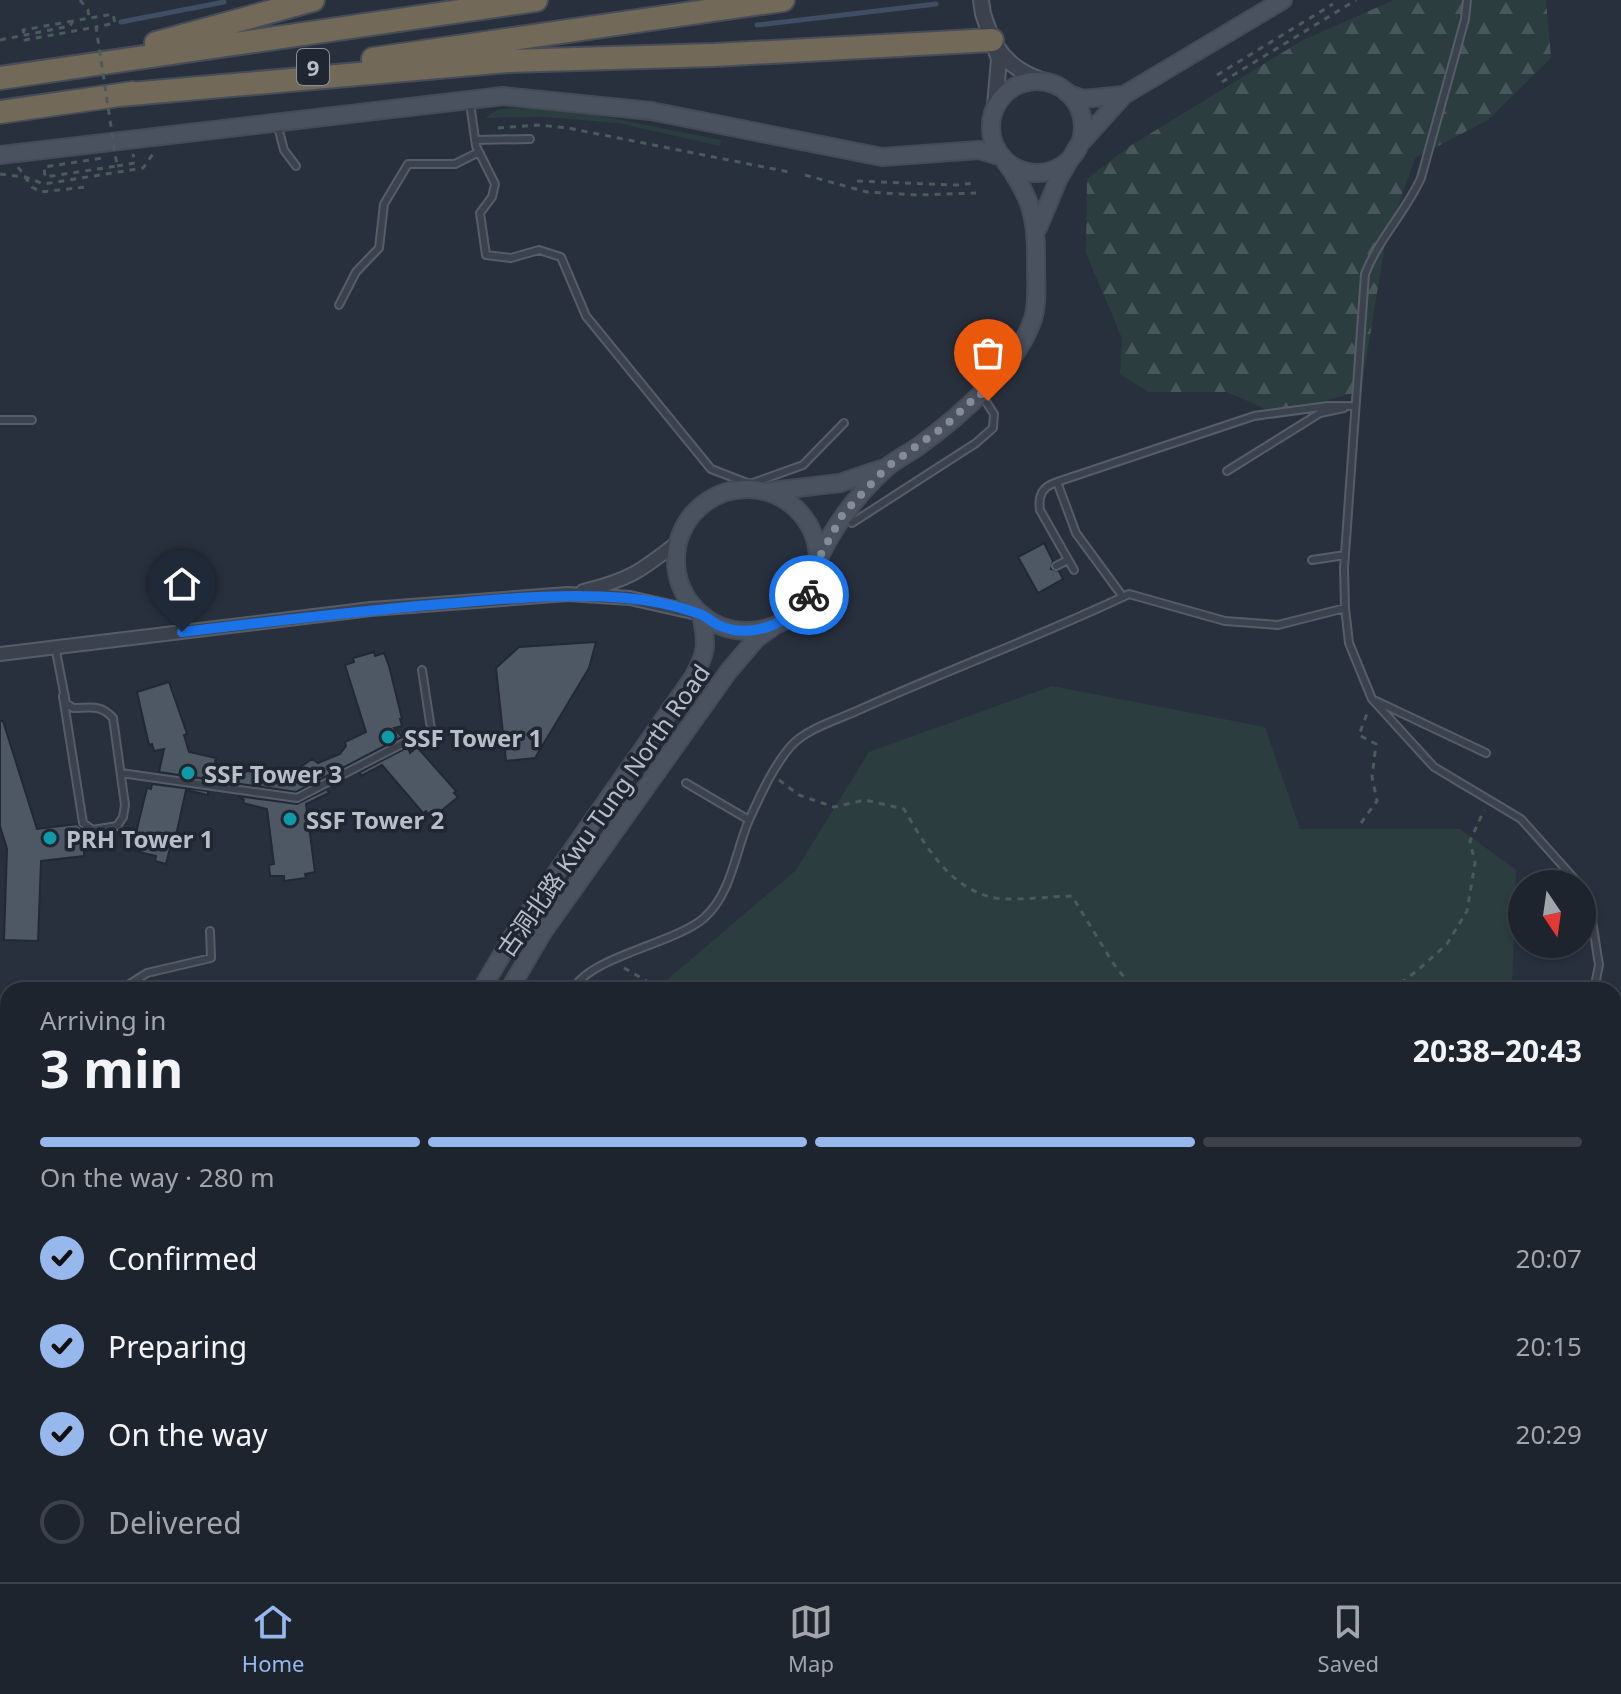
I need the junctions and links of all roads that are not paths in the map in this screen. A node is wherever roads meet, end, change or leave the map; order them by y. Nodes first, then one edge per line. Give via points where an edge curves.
1 (313, 0) edge
2 (536, 0) edge
3 (783, 0) edge
4 (981, 0) edge
5 (1283, 0) edge
6 (1467, 0) edge
7 (992, 40) junction
8 (66, 68) junction
9 (0, 78) edge
10 (1047, 82) junction
11 (1067, 93) junction
12 (119, 95) junction
13 (1124, 95) junction
14 (470, 100) junction
15 (0, 112) edge
16 (993, 113) junction
17 (277, 122) junction
18 (530, 139) dead end
19 (475, 140) junction
20 (1081, 142) junction
21 (479, 152) junction
22 (944, 152) junction
23 (1003, 159) junction
24 (7, 160) edge
25 (296, 166) dead end
26 (1037, 234) junction
27 (339, 305) dead end
28 (980, 393) junction
29 (1355, 406) junction
30 (0, 420) edge
31 (32, 420) dead end
32 (844, 423) dead end
33 (887, 467) junction
34 (1227, 471) dead end
35 (1057, 482) junction
36 (768, 491) junction
37 (852, 523) dead end
38 (678, 542) junction
39 (1345, 555) junction
40 (819, 558) junction
41 (1068, 560) junction
42 (1312, 560) dead end
43 (1056, 566) dead end
44 (1074, 570) dead end
45 (568, 594) junction
46 (1123, 597) junction
47 (1345, 608) junction
48 (701, 614) junction
49 (774, 626) junction
50 (55, 646) junction
51 (0, 654) edge
52 (422, 670) dead end
53 (63, 696) junction
54 (1372, 699) junction
55 (1486, 753) dead end
56 (121, 773) junction
57 (686, 783) dead end
58 (749, 820) junction
59 (1566, 870) edge
60 (210, 931) dead end
61 (1596, 946) edge
62 (133, 982) edge
63 (486, 982) edge
64 (514, 982) edge
65 (576, 982) edge
66 (1596, 982) edge

1 - 8 highway
2 - 8 highway, 9
3 - 12 highway, 9
4 - 7 street
5 - 13 main road
6 - 29 lane via 1421,178 1374,250 1365,274
7 - 10 street via 1004,58
7 - 12 highway via 507,61
7 - 16 street via 1000,73
8 - 9 highway, 9
10 - 11 main road
10 - 16 main road via 1017,85
11 - 13 main road via 1083,99
11 - 20 main road via 1081,112
12 - 15 highway, 9
13 - 20 main road
14 - 17 main road
14 - 19 lane
14 - 22 main road via 503,96 651,111 882,157
16 - 22 main road via 978,141
16 - 23 main road, 古洞北路 Kwu Tung North Road via 991,135
17 - 24 main road
17 - 25 lane via 284,150
18 - 19 lane
19 - 21 lane
20 - 23 main road via 1073,156 1048,172 1018,170
20 - 26 main road, 古洞北路 Kwu Tung North Road via 1059,178
21 - 27 lane via 455,164 408,164 384,204 379,248 356,272
21 - 32 lane via 495,184 480,213 486,255 511,258 539,250 561,257 586,316 711,469 750,484 803,465
22 - 23 main road via 979,150
23 - 26 main road, 古洞北路 Kwu Tung North Road via 1029,199
26 - 28 main road, 古洞北路 Kwu Tung North Road via 1034,316 1014,355
28 - 33 main road, 古洞北路 Kwu Tung North Road via 945,426
28 - 37 lane via 994,414 993,428
29 - 34 lane via 1320,413
29 - 35 lane via 1254,416
29 - 39 lane
30 - 31 lane
33 - 36 main road, 古洞北路 Kwu Tung North Road via 840,483
33 - 40 main road, 古洞北路 Kwu Tung North Road via 843,514
35 - 41 lane via 1042,491 1040,510
35 - 46 lane via 1076,533
36 - 38 main road, 古洞北路 Kwu Tung North Road via 718,495 697,509
36 - 40 main road via 800,511
38 - 45 street via 618,583
38 - 48 main road, 古洞北路 Kwu Tung North Road via 679,580
39 - 42 lane
39 - 47 lane
40 - 49 main road, 古洞北路 Kwu Tung North Road via 811,591
41 - 43 lane
41 - 44 lane
45 - 48 street via 630,598
45 - 50 street via 371,609
46 - 47 lane via 1129,594 1225,621 1278,625
46 - 58 lane via 793,743
47 - 54 lane via 1349,643
48 - 49 main road via 736,630
48 - 63 main road, 古洞北路 Kwu Tung North Road via 707,641 704,659
49 - 64 main road, 古洞北路 Kwu Tung North Road via 728,672 543,932
50 - 51 street
50 - 53 lane
52 - 56 lane via 431,729 297,798
53 - 56 lane via 73,708 96,706 113,718
53 - 56 lane via 80,812 83,823 93,830 117,826 123,817
54 - 55 lane
54 - 59 lane via 1434,767 1521,819
57 - 58 lane
58 - 65 lane via 723,895 704,917
60 - 62 lane via 211,958 147,973
61 - 66 lane

